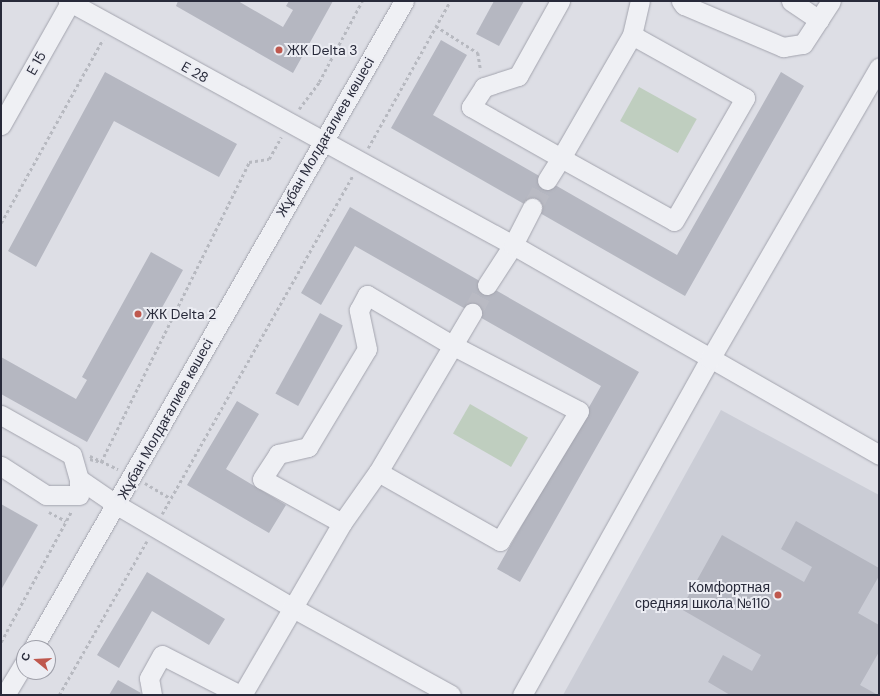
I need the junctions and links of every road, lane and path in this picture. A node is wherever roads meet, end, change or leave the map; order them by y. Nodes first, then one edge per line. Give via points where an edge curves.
1 (70, 1) edge
2 (362, 1) edge
3 (404, 1) edge
4 (450, 1) edge
5 (560, 1) edge
6 (640, 1) edge
7 (681, 1) edge
8 (791, 1) edge
9 (832, 1) edge
10 (819, 20) junction
11 (111, 25) junction
12 (436, 26) junction
13 (632, 34) junction
14 (879, 67) edge
15 (484, 87) junction
16 (288, 124) junction
17 (1, 125) edge
18 (322, 142) junction
19 (561, 158) junction
20 (360, 163) junction
21 (547, 180) tunnel mouth
22 (532, 208) tunnel mouth
23 (1, 223) edge
24 (513, 245) junction
25 (487, 285) tunnel mouth
26 (472, 313) tunnel mouth
27 (452, 345) junction
28 (710, 359) junction
29 (1, 415) edge
30 (879, 455) edge
31 (101, 462) dead end
32 (1, 466) edge
33 (378, 472) junction
34 (132, 475) junction
35 (79, 487) junction
36 (170, 498) junction
37 (117, 505) junction
38 (342, 523) junction
39 (155, 528) junction
40 (293, 608) junction
41 (38, 640) edge
42 (1, 642) edge
43 (16, 676) edge
44 (5, 695) edge
45 (59, 695) edge
46 (152, 695) edge
47 (241, 695) edge
48 (450, 695) edge
49 (522, 695) edge

1 - 11 street, E 28
1 - 17 street, E 15
2 - 16 path via 319,82
3 - 18 street, Жұбан Молдағалиев көшесі
4 - 12 path
5 - 15 street via 518,76
6 - 13 street
7 - 10 street via 684,5 783,47 803,44
8 - 10 street
9 - 10 street
11 - 16 street, E 28
11 - 23 path
12 - 15 path via 478,53
12 - 20 path
13 - 19 street
13 - 19 street via 745,98 674,221
14 - 28 street
15 - 19 street via 471,107
16 - 18 street, E 28
16 - 31 path via 269,159 249,162
18 - 20 street, E 28
18 - 34 street, Жұбан Молдағалиев көшесі
19 - 21 street
20 - 24 street, E 28
20 - 36 path
22 - 24 street
24 - 25 street
24 - 28 street, E 28
26 - 27 street
27 - 33 street
27 - 33 street via 579,411 500,541
27 - 38 street via 367,295 359,310 367,349 308,447 278,454 262,479
28 - 30 street, E 28
28 - 49 street
29 - 35 street via 72,455
32 - 35 street via 46,495
33 - 38 street
34 - 36 path
34 - 37 street, Жұбан Молдағалиев көшесі
35 - 37 street
35 - 42 path
36 - 39 path
37 - 39 street
37 - 41 street, Жұбан Молдағалиев көшесі
38 - 40 street
39 - 40 street
39 - 45 path
40 - 47 street
40 - 48 street
43 - 44 street
46 - 47 street via 149,678 162,655

